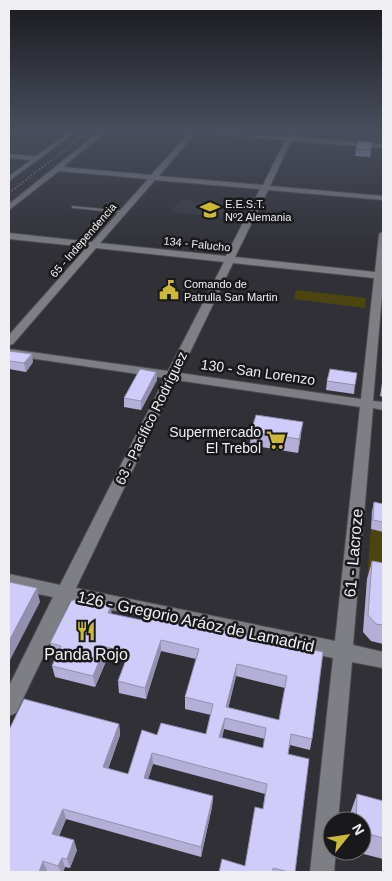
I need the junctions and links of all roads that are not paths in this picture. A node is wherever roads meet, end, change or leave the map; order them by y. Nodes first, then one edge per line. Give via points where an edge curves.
1 (53, 172) edge
2 (90, 172) edge
3 (157, 172) edge
4 (273, 172) edge
5 (152, 178) junction
6 (266, 188) junction
7 (383, 198) edge
8 (74, 207) dead end
9 (9, 208) edge
10 (123, 212) junction
11 (383, 234) edge
12 (9, 236) edge
13 (93, 245) junction
14 (229, 260) junction
15 (381, 276) edge
16 (9, 342) edge
17 (9, 352) edge
18 (172, 375) junction
19 (366, 404) junction
20 (383, 406) edge
21 (9, 581) edge
22 (64, 593) junction
23 (344, 652) junction
24 (383, 660) edge
25 (9, 706) edge
26 (322, 872) edge

1 - 9 street
2 - 5 street
3 - 5 street, 65 - Independencia
4 - 6 street, 63 - Pacífico Rodríguez
5 - 6 street
5 - 10 street, 65 - Independencia
6 - 7 street
6 - 14 street, 63 - Pacífico Rodríguez
8 - 10 lane
10 - 13 street, 65 - Independencia
11 - 15 street, 61 - Lacroze
12 - 13 street, 134 - Falucho
13 - 14 street, 134 - Falucho
13 - 16 street, 65 - Independencia
14 - 15 street, 134 - Falucho
14 - 18 street, 63 - Pacífico Rodríguez
15 - 19 street, 61 - Lacroze
17 - 18 street, 130 - San Lorenzo
18 - 19 street, 130 - San Lorenzo
18 - 22 street, 63 - Pacífico Rodríguez
19 - 20 street, 130 - San Lorenzo
19 - 23 street, 61 - Lacroze
21 - 22 street, 126 - Gregorio Aráoz de Lamadrid
22 - 23 street, 126 - Gregorio Aráoz de Lamadrid
22 - 25 street, 63 - Pacífico Rodríguez
23 - 24 street, 126 - Gregorio Aráoz de Lamadrid
23 - 26 street, 61 - Lacroze

